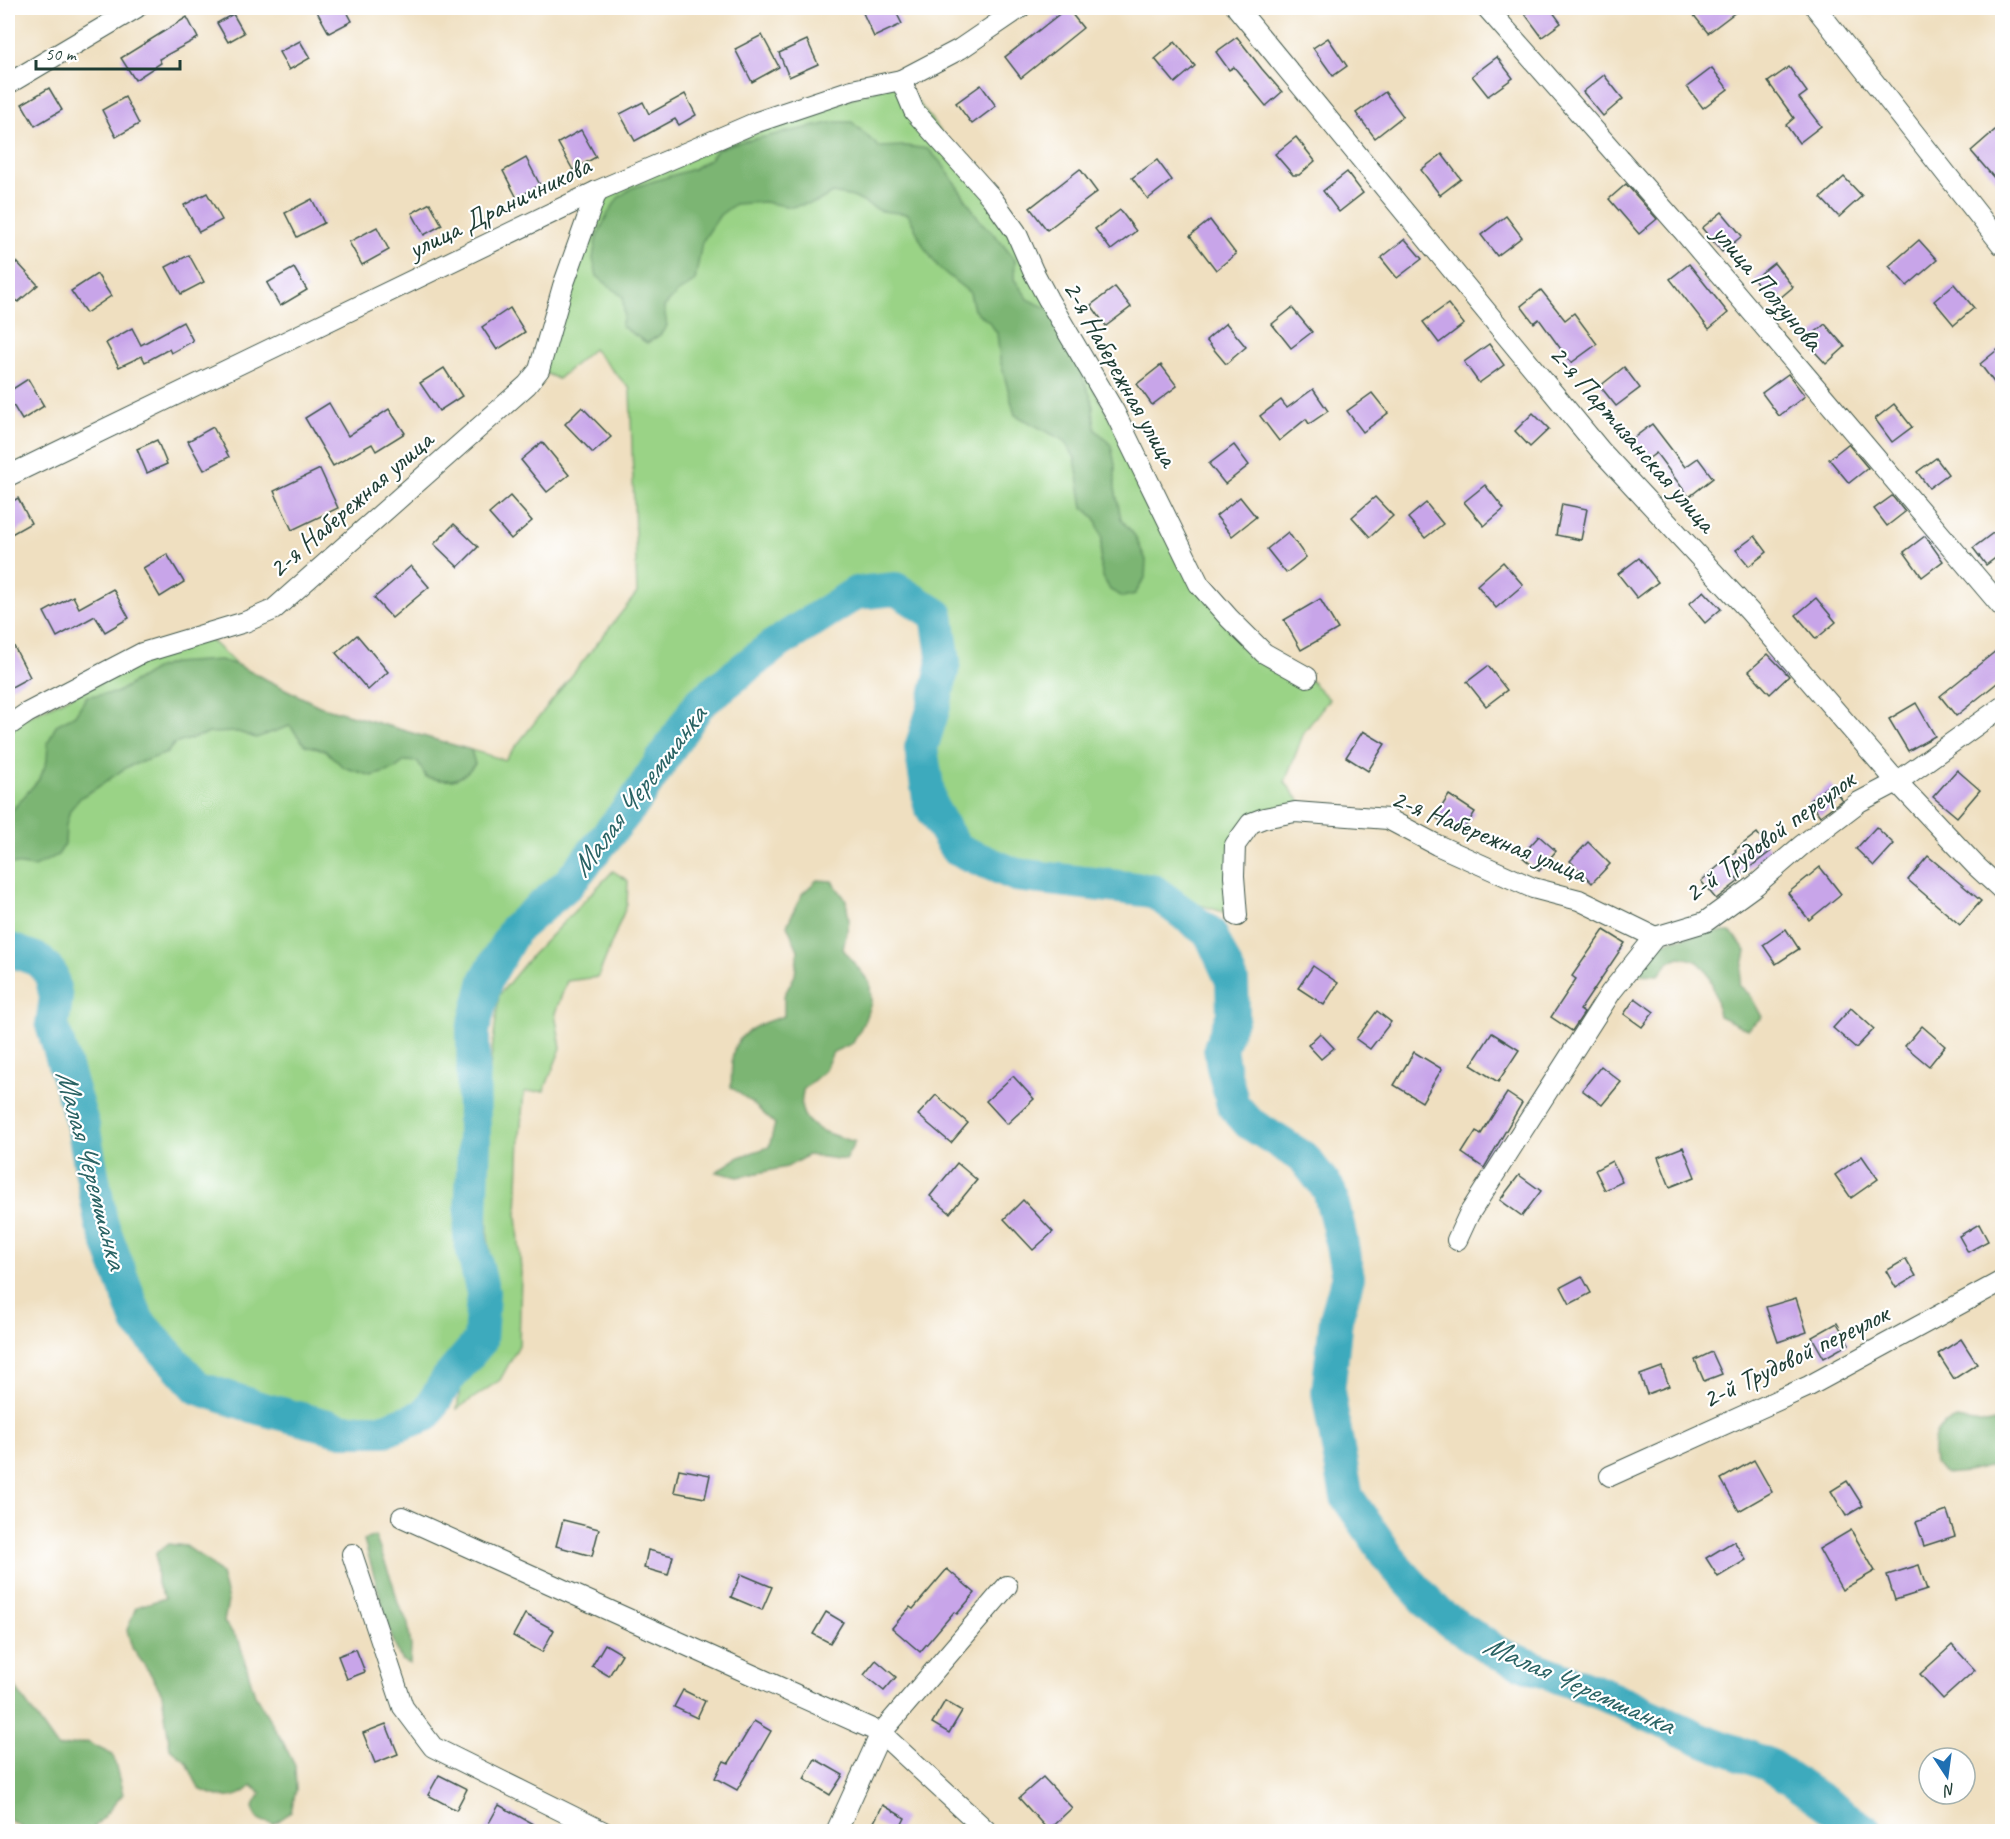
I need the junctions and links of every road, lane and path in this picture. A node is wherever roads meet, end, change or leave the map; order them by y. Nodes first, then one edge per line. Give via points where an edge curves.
1 (136, 8) edge
2 (1020, 8) edge
3 (1237, 8) edge
4 (1487, 8) edge
5 (1816, 8) edge
6 (901, 80) junction
7 (8, 84) edge
8 (597, 191) junction
9 (2002, 245) edge
10 (8, 476) edge
11 (2002, 607) edge
12 (1307, 677) dead end
13 (2002, 706) edge
14 (8, 726) edge
15 (1897, 782) junction
16 (2002, 891) edge
17 (1237, 916) dead end
18 (1655, 937) junction
19 (1457, 1240) dead end
20 (2002, 1281) edge
21 (1610, 1476) dead end
22 (402, 1516) dead end
23 (352, 1554) dead end
24 (1007, 1586) dead end
25 (881, 1733) junction
26 (604, 1832) edge
27 (836, 1832) edge
28 (988, 1832) edge

1 - 7 street
2 - 6 street, улица Драничникова via 960,49
3 - 15 street, 2-я Партизанская улица via 1601,451 1750,612
4 - 11 street, улица Ползунова via 1684,232
5 - 9 street
6 - 8 street, улица Драничникова via 852,90 757,122
6 - 12 street, 2-я Набережная улица via 914,111 991,197 1016,232 1048,299 1114,411 1199,584 1264,652
8 - 10 street, улица Драничникова
8 - 14 street, 2-я Набережная улица via 563,286 539,370 527,385 273,610 142,653
13 - 15 street, 2-й Трудовой переулок
15 - 16 street, 2-я Партизанская улица
15 - 18 street, 2-й Трудовой переулок via 1859,802 1705,922
17 - 18 street, 2-я Набережная улица via 1235,845 1251,823 1295,812 1388,819 1456,854 1533,888 1579,900
18 - 19 street via 1611,992 1469,1214
20 - 21 street, 2-й Трудовой переулок via 1809,1386
22 - 25 street
23 - 26 street via 403,1707 433,1747
24 - 25 street
25 - 27 street
25 - 28 street

